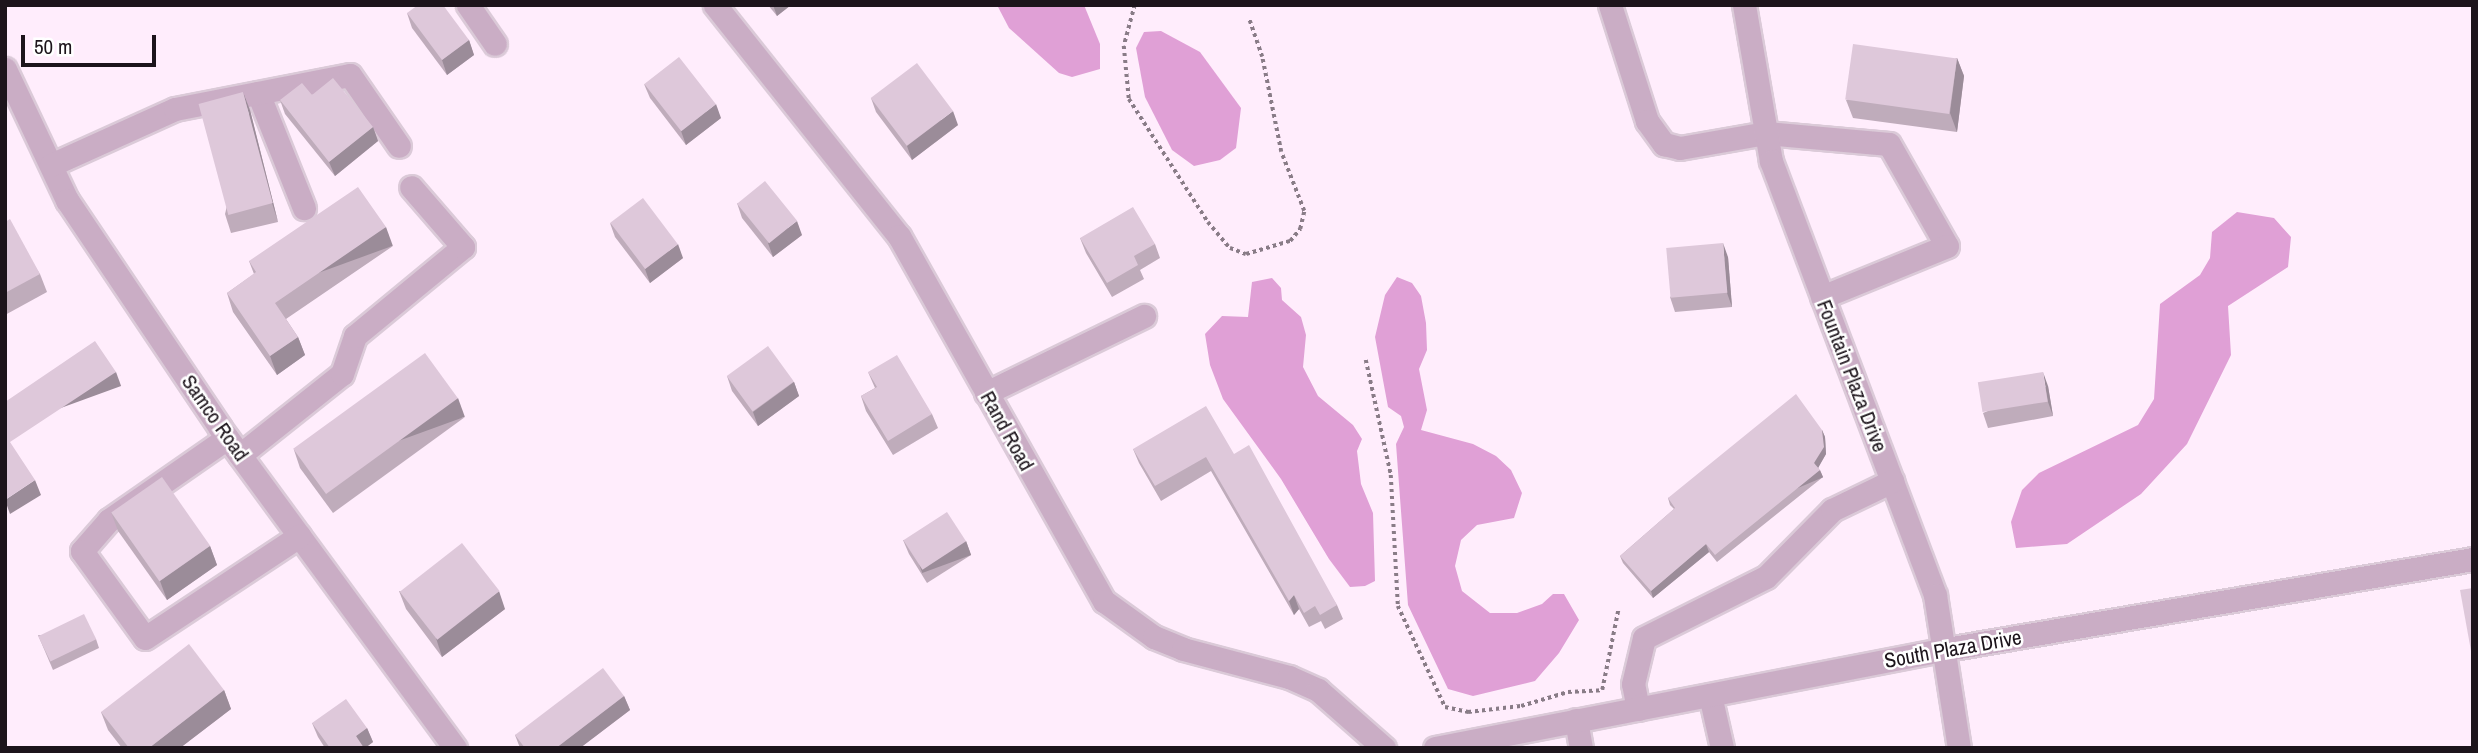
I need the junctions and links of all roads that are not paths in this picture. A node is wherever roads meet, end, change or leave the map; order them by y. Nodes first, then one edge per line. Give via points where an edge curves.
1 (468, 5) edge
2 (715, 5) edge
3 (1610, 5) edge
4 (1744, 5) edge
5 (495, 44) dead end
6 (5, 69) edge
7 (258, 93) junction
8 (1766, 133) junction
9 (399, 146) dead end
10 (51, 165) junction
11 (411, 187) dead end
12 (304, 208) dead end
13 (1822, 297) junction
14 (1144, 316) dead end
15 (986, 393) junction
16 (233, 446) junction
17 (1892, 481) junction
18 (299, 536) junction
19 (2473, 559) edge
20 (1941, 650) junction
21 (1710, 695) junction
22 (1638, 709) junction
23 (1576, 720) junction
24 (455, 748) edge
25 (1384, 748) edge
26 (1435, 748) edge
27 (1581, 748) edge
28 (1723, 748) edge
29 (1959, 748) edge

1 - 5 street
2 - 15 street, Rand Road via 899,236
3 - 8 street via 1647,121 1664,144 1680,148
4 - 8 street, Fountain Plaza Drive
6 - 10 street, Samco Road
7 - 9 street via 350,75
7 - 10 street via 175,109
7 - 12 street
8 - 13 street, Fountain Plaza Drive via 1771,161
8 - 13 street via 1889,144 1947,246
10 - 16 street, Samco Road via 67,200
11 - 16 street via 463,247 355,336 342,374
13 - 17 street, Fountain Plaza Drive
14 - 15 street
15 - 25 street, Rand Road via 1104,601 1173,645 1289,677 1318,690
16 - 18 street, Samco Road
16 - 18 street via 109,520 82,551 145,638
17 - 20 street, Fountain Plaza Drive via 1935,595
17 - 22 street via 1832,510 1766,577 1644,638 1633,684
18 - 24 street, Samco Road
19 - 20 street, South Plaza Drive
20 - 21 street, South Plaza Drive
20 - 29 street, Fountain Plaza Drive
21 - 22 street, South Plaza Drive
21 - 28 street
22 - 23 street, South Plaza Drive
23 - 26 street, South Plaza Drive
23 - 27 street

